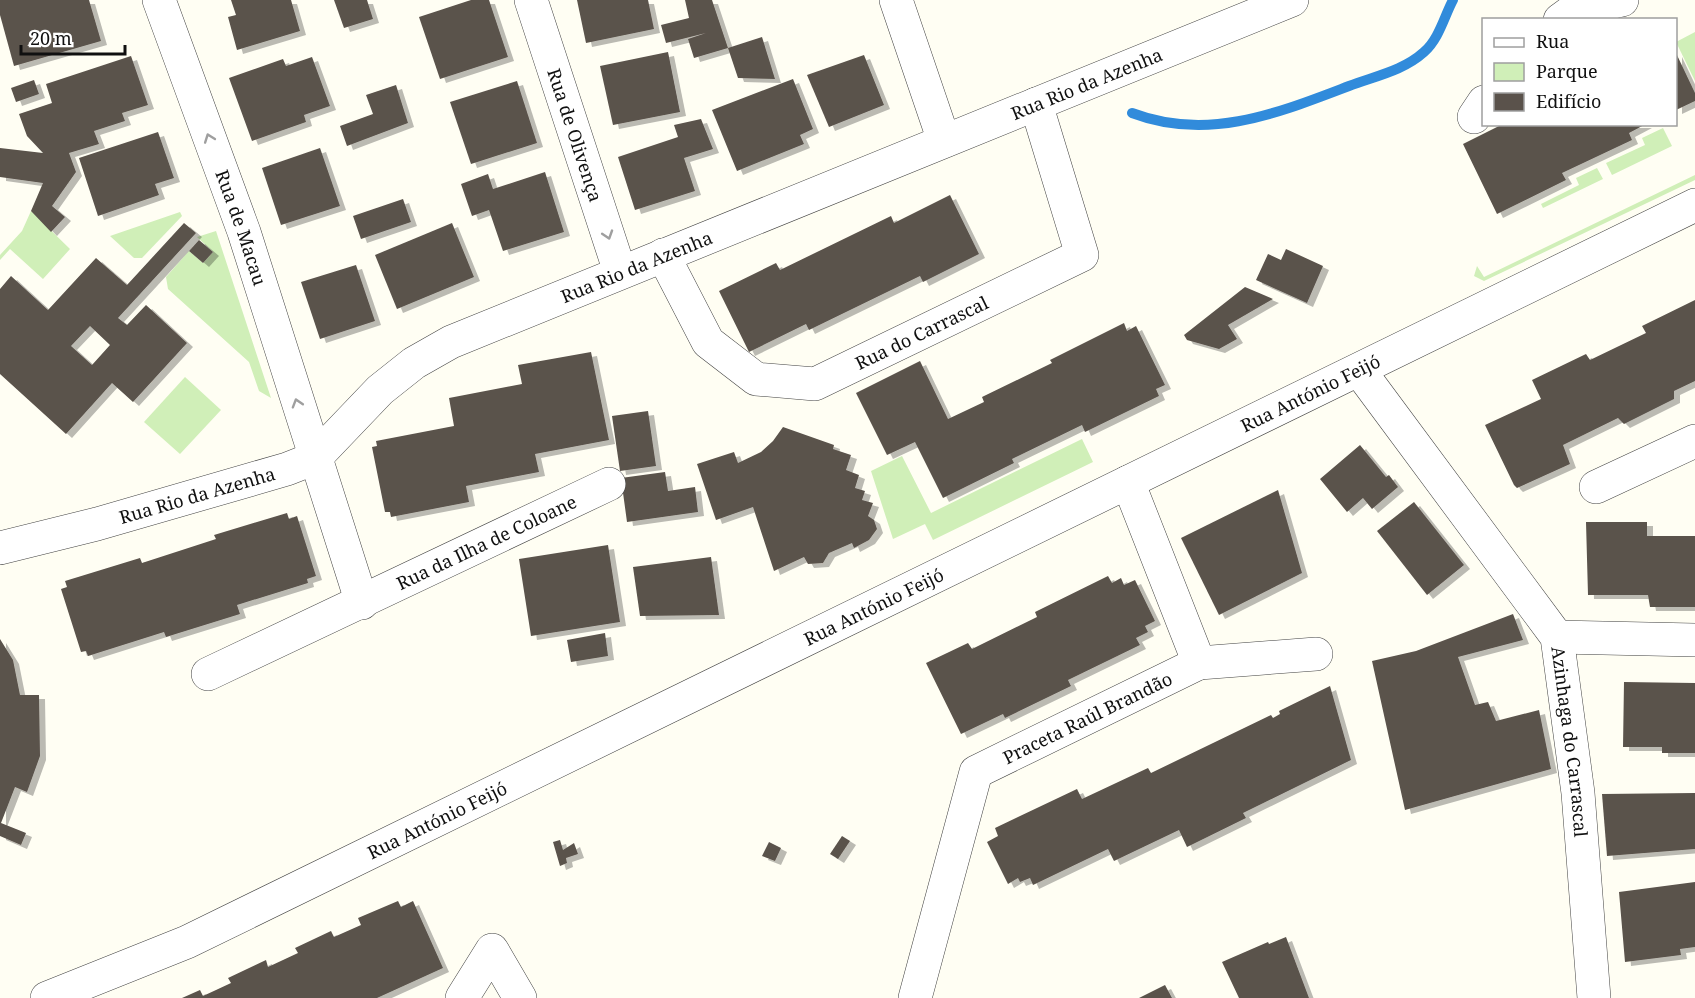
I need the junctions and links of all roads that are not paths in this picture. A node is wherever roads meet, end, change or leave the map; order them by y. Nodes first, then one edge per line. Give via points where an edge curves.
1 (159, 0) edge
2 (531, 0) edge
3 (896, 0) edge
4 (1293, 0) edge
5 (1622, 0) edge
6 (1563, 18) edge
7 (1036, 104) junction
8 (944, 141) junction
9 (1695, 205) edge
10 (663, 255) junction
11 (620, 272) junction
12 (1359, 370) junction
13 (1695, 441) edge
14 (315, 458) junction
15 (1128, 482) junction
16 (609, 484) dead end
17 (1596, 487) dead end
18 (0, 548) edge
19 (362, 603) junction
20 (1557, 637) junction
21 (1695, 640) edge
22 (1316, 654) dead end
23 (1199, 663) junction
24 (208, 674) dead end
25 (47, 998) edge
26 (462, 998) edge
27 (520, 998) edge
28 (915, 998) edge
29 (1594, 998) edge

14 -> 1 street, Rua de Macau via 244,232
2 -> 11 street, Rua de Olivença
3 - 8 street
4 - 7 street, Rua Rio da Azenha
5 - 6 street via 1571,12
7 - 8 street, Rua Rio da Azenha
7 - 10 street, Rua do Carrascal via 1082,255 815,384 756,379 708,342
8 - 10 street, Rua Rio da Azenha
9 - 12 street, Rua António Feijó
10 - 11 street, Rua Rio da Azenha
11 - 14 street, Rua Rio da Azenha via 432,351 380,390
12 - 15 street, Rua António Feijó
12 - 20 street, Azinhaga do Carrascal
13 - 17 street
14 - 18 street, Rua Rio da Azenha via 98,524
14 - 19 street
15 - 23 street
15 - 25 street, Rua António Feijó via 187,942
16 - 19 street, Rua da Ilha de Coloane
19 - 24 street, Rua da Ilha de Coloane
20 - 21 street
20 - 29 street, Azinhaga do Carrascal via 1578,794
22 - 23 street, Praceta Raúl Brandão
23 - 28 street, Praceta Raúl Brandão via 976,772
26 - 27 street via 492,950

